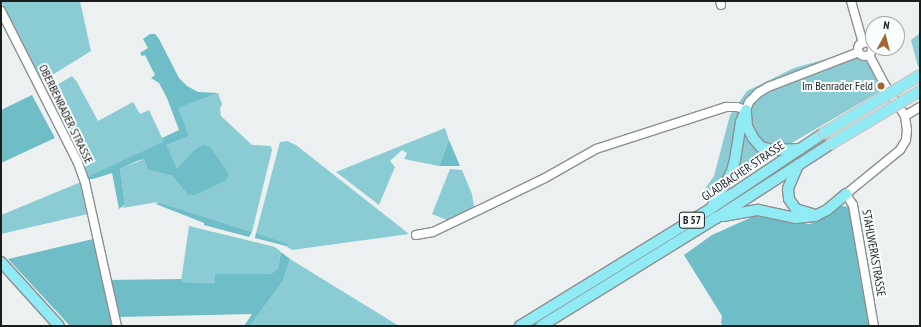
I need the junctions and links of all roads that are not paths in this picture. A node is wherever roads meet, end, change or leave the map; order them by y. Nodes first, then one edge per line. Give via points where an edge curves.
1 (851, 1) edge
2 (1, 11) edge
3 (863, 42) joint
4 (859, 52) junction
5 (865, 56) edge
6 (870, 56) edge
7 (920, 75) edge
8 (920, 91) edge
9 (920, 107) edge
10 (746, 110) junction
11 (905, 116) junction
12 (800, 149) junction
13 (798, 164) junction
14 (846, 194) junction
15 (710, 209) junction
16 (822, 213) junction
17 (716, 218) junction
18 (416, 235) dead end
19 (1, 262) edge
20 (59, 326) edge
21 (117, 326) edge
22 (520, 326) edge
23 (541, 326) edge
24 (874, 326) edge

1 - 3 street
2 - 21 street, OBERBENRADER STRASSE via 78,163 85,182
3 - 4 street
4 - 5 street
4 - 10 street via 768,87 749,102
6 - 11 street
7 - 12 main road, GLADBACHER STRASSE / B 57, bridge
8 - 13 main road, GLADBACHER STRASSE / B 57, bridge
9 - 11 street
10 - 12 main road via 747,126 761,146 773,150
10 - 15 main road via 741,122 731,174
10 - 18 street via 726,107 596,149 545,178 433,232
11 - 14 street via 906,140 900,150
12 - 15 main road, GLADBACHER STRASSE / B 57
13 - 16 main road via 788,189 789,199 800,212
13 - 17 main road, GLADBACHER STRASSE / B 57
14 - 16 main road
14 - 24 street, STAHLWERKSTRASSE via 853,205
15 - 22 main road, GLADBACHER STRASSE / B 57
16 - 17 main road via 796,218 758,210
17 - 23 main road, GLADBACHER STRASSE / B 57
19 - 20 main road

